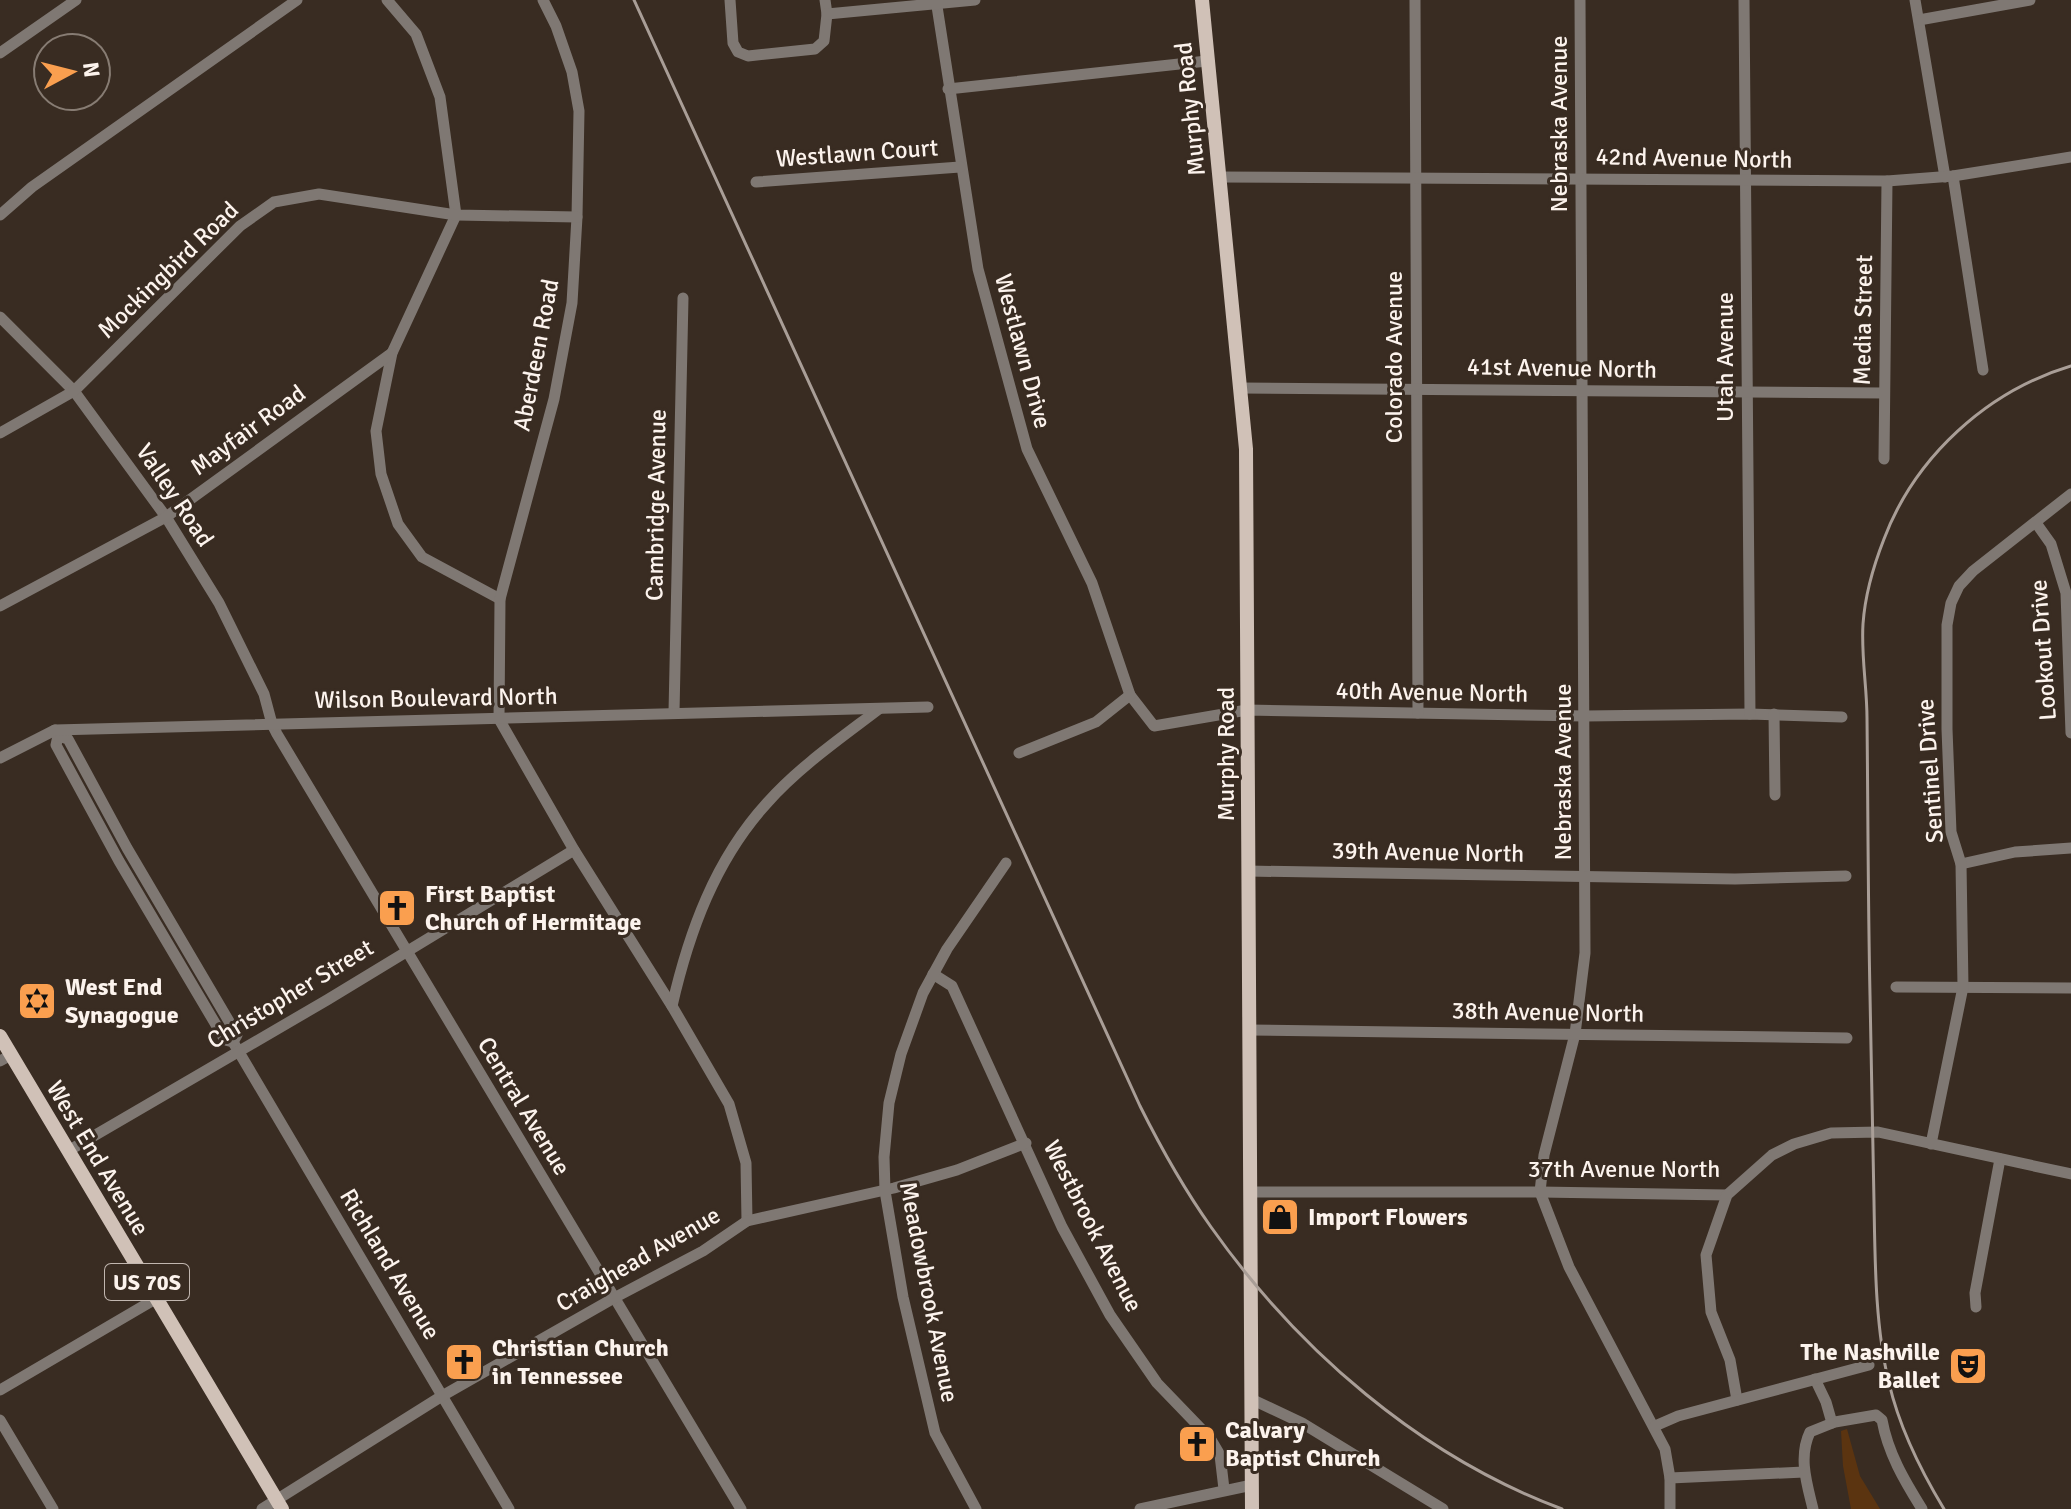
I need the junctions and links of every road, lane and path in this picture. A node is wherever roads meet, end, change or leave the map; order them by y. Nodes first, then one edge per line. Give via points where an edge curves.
1 (76, 0) edge
2 (297, 0) edge
3 (387, 0) edge
4 (543, 0) edge
5 (730, 0) edge
6 (825, 0) edge
7 (975, 0) edge
8 (1202, 0) edge
9 (1415, 0) edge
10 (1580, 0) edge
11 (1744, 0) edge
12 (1915, 0) edge
13 (2030, 0) edge
14 (937, 2) edge
15 (827, 14) junction
16 (1919, 20) junction
17 (0, 53) edge
18 (1207, 61) junction
19 (948, 89) junction
20 (2071, 157) edge
21 (960, 167) junction
22 (1219, 177) junction
23 (1949, 177) junction
24 (1416, 178) junction
25 (1581, 178) junction
26 (1887, 181) junction
27 (756, 182) dead end
28 (1746, 182) junction
29 (0, 215) edge
30 (456, 215) junction
31 (577, 217) junction
32 (683, 298) dead end
33 (0, 317) edge
34 (392, 353) junction
35 (1983, 370) dead end
36 (1240, 388) junction
37 (1416, 388) junction
38 (1582, 390) junction
39 (74, 391) junction
40 (1747, 392) junction
41 (1884, 393) junction
42 (0, 433) edge
43 (1884, 459) dead end
44 (2071, 494) edge
45 (166, 517) junction
46 (2036, 523) junction
47 (500, 599) junction
48 (0, 606) edge
49 (1130, 695) junction
50 (928, 707) dead end
51 (880, 709) junction
52 (1247, 710) junction
53 (674, 712) junction
54 (1418, 713) junction
55 (1750, 714) junction
56 (1774, 714) junction
57 (1585, 716) junction
58 (1842, 717) dead end
59 (499, 719) junction
60 (272, 724) junction
61 (57, 733) junction
62 (2071, 733) edge
63 (1019, 753) dead end
64 (0, 758) edge
65 (1775, 795) dead end
66 (2071, 848) edge
67 (574, 850) junction
68 (1006, 863) dead end
69 (1961, 864) junction
70 (1248, 871) junction
71 (1585, 875) junction
72 (1846, 876) dead end
73 (405, 951) junction
74 (933, 974) junction
75 (1896, 987) dead end
76 (1963, 987) junction
77 (2071, 988) edge
78 (672, 1006) junction
79 (1249, 1030) junction
80 (1575, 1034) junction
81 (0, 1036) edge
82 (1847, 1038) dead end
83 (235, 1047) junction
84 (6, 1058) edge
85 (1026, 1143) junction
86 (1931, 1144) junction
87 (68, 1151) junction
88 (2000, 1159) junction
89 (2071, 1174) edge
90 (885, 1191) junction
91 (1250, 1192) junction
92 (1540, 1192) junction
93 (1727, 1195) junction
94 (747, 1221) junction
95 (157, 1298) junction
96 (614, 1298) junction
97 (1976, 1307) dead end
98 (1869, 1365) dead end
99 (1815, 1379) junction
100 (0, 1390) edge
101 (442, 1396) junction
102 (1251, 1399) junction
103 (1737, 1400) junction
104 (0, 1420) edge
105 (1832, 1423) junction
106 (1655, 1426) junction
107 (1804, 1472) junction
108 (1670, 1478) junction
109 (1252, 1485) junction
110 (1224, 1489) junction
111 (280, 1505) edge
112 (53, 1509) edge
113 (262, 1509) edge
114 (509, 1509) edge
115 (741, 1509) edge
116 (976, 1509) edge
117 (1140, 1509) edge
118 (1252, 1509) edge
119 (1443, 1509) edge
120 (1670, 1509) edge
121 (1813, 1509) edge
122 (1922, 1509) edge

1 - 17 street
2 - 29 street
3 - 30 street via 416,34 440,97
4 - 31 street, Aberdeen Road via 572,72 579,111
5 - 15 street via 733,43 748,56 815,49 824,41
6 - 15 street
7 - 14 street
8 - 18 main road, Murphy Road
9 - 24 street, Colorado Avenue
10 - 25 street, Nebraska Avenue
11 - 28 street, Utah Avenue
12 - 16 street
13 - 16 street
14 - 15 street
14 - 19 street, Westlawn Drive
16 - 23 street
18 - 19 street
18 - 22 main road, Murphy Road
19 - 21 street, Westlawn Drive
20 - 23 street, 42nd Avenue North
21 - 27 street, Westlawn Court
21 - 49 street, Westlawn Drive via 978,269 1027,449 1092,583
22 - 24 street, 42nd Avenue North
22 - 36 main road, Murphy Road
23 - 26 street, 42nd Avenue North
23 - 35 street
24 - 25 street, 42nd Avenue North
24 - 37 street, Colorado Avenue
25 - 28 street, 42nd Avenue North
25 - 38 street, Nebraska Avenue
26 - 28 street, 42nd Avenue North
26 - 41 street, Media Street
28 - 40 street, Utah Avenue
30 - 31 street, Mockingbird Road
30 - 34 street
30 - 39 street, Mockingbird Road via 319,194 274,202 240,226
31 - 47 street, Aberdeen Road via 572,303 554,399
32 - 53 street, Cambridge Avenue
33 - 39 street, Valley Road
34 - 45 street, Mayfair Road
34 - 47 street via 376,431 381,474 398,524 422,557
36 - 37 street, 41st Avenue North
36 - 52 main road, Murphy Road via 1246,449
37 - 38 street, 41st Avenue North
37 - 54 street, Colorado Avenue
38 - 40 street, 41st Avenue North
38 - 57 street, Nebraska Avenue
39 - 42 street, Mockingbird Road
39 - 45 street, Valley Road
40 - 41 street, 41st Avenue North
40 - 55 street, Utah Avenue
41 - 43 street, Media Street
44 - 46 street, Sentinel Drive
45 - 48 street, Mayfair Road
45 - 60 street, Valley Road via 219,603 264,694
46 - 62 street, Lookout Drive via 2051,544 2066,593
46 - 69 street, Sentinel Drive via 1973,571 1951,603 1947,729 1951,832
47 - 59 street, Aberdeen Road
49 - 52 street, 40th Avenue North via 1154,726
49 - 63 street via 1096,722
50 - 51 street, Wilson Boulevard North
51 - 53 street, Wilson Boulevard North
51 - 78 street via 766,803 738,841 700,910
52 - 54 street, 40th Avenue North
52 - 70 main road, Murphy Road
53 - 59 street, Wilson Boulevard North
54 - 57 street, 40th Avenue North
55 - 56 street, 40th Avenue North
55 - 57 street, 40th Avenue North
56 - 58 street
56 - 65 street
57 - 71 street, Nebraska Avenue
59 - 60 street, Wilson Boulevard North
59 - 67 street
60 - 61 street, Wilson Boulevard North
60 - 73 street, Central Avenue
61 - 64 street, Wilson Boulevard North
61 - 83 street, Richland Avenue via 56,745 119,861 225,1040
66 - 69 street via 2015,852
67 - 73 street, Christopher Street
67 - 78 street
68 - 74 street, Meadowbrook Avenue
69 - 76 street, Sentinel Drive
70 - 71 street, 39th Avenue North
70 - 79 main road, Murphy Road
71 - 72 street, 39th Avenue North
71 - 80 street, Nebraska Avenue via 1585,953
73 - 83 street, Christopher Street
73 - 96 street, Central Avenue
74 - 85 street, Westbrook Avenue via 952,986
74 - 90 street, Meadowbrook Avenue via 901,1054 889,1103
75 - 76 street
76 - 77 street
76 - 86 street, Sentinel Drive
78 - 94 street via 729,1104 746,1163
79 - 80 street, 38th Avenue North
79 - 91 main road, Murphy Road
80 - 82 street, 38th Avenue North
80 - 92 street, Nebraska Avenue via 1544,1155
81 - 84 main road, West End Avenue / US 70S
83 - 87 street, Christopher Street
83 - 101 street, Richland Avenue
84 - 87 main road, West End Avenue / US 70S
85 - 90 street, Craighead Avenue
85 - 110 street, Westbrook Avenue via 1062,1227 1110,1315 1157,1383 1220,1455
86 - 88 street, 37th Avenue North
86 - 93 street, 37th Avenue North via 1878,1132 1831,1133 1772,1155
87 - 95 main road, West End Avenue / US 70S
88 - 89 street, 37th Avenue North
88 - 97 street
90 - 94 street, Craighead Avenue
90 - 116 street, Meadowbrook Avenue via 935,1433
91 - 92 street, 37th Avenue North
91 - 102 main road, Murphy Road
92 - 93 street, 37th Avenue North
92 - 106 street, Nebraska Avenue via 1569,1267
93 - 103 street via 1708,1244 1707,1278 1711,1312 1730,1360
94 - 96 street, Craighead Avenue
95 - 100 street
95 - 111 main road, West End Avenue / US 70S
96 - 101 street, Craighead Avenue
96 - 115 street, Central Avenue
98 - 99 street
99 - 103 street
99 - 105 street
101 - 111 street, Craighead Avenue
101 - 114 street, Richland Avenue
102 - 109 main road, Murphy Road
102 - 119 street via 1302,1423
103 - 106 street
104 - 112 street
105 - 107 street via 1810,1432
105 - 122 street via 1876,1415 1882,1420 1894,1460
106 - 108 street, Nebraska Avenue
107 - 108 street
107 - 121 street
108 - 120 street, Nebraska Avenue
109 - 110 street
109 - 118 main road, Murphy Road
110 - 117 street
111 - 113 street, Craighead Avenue

